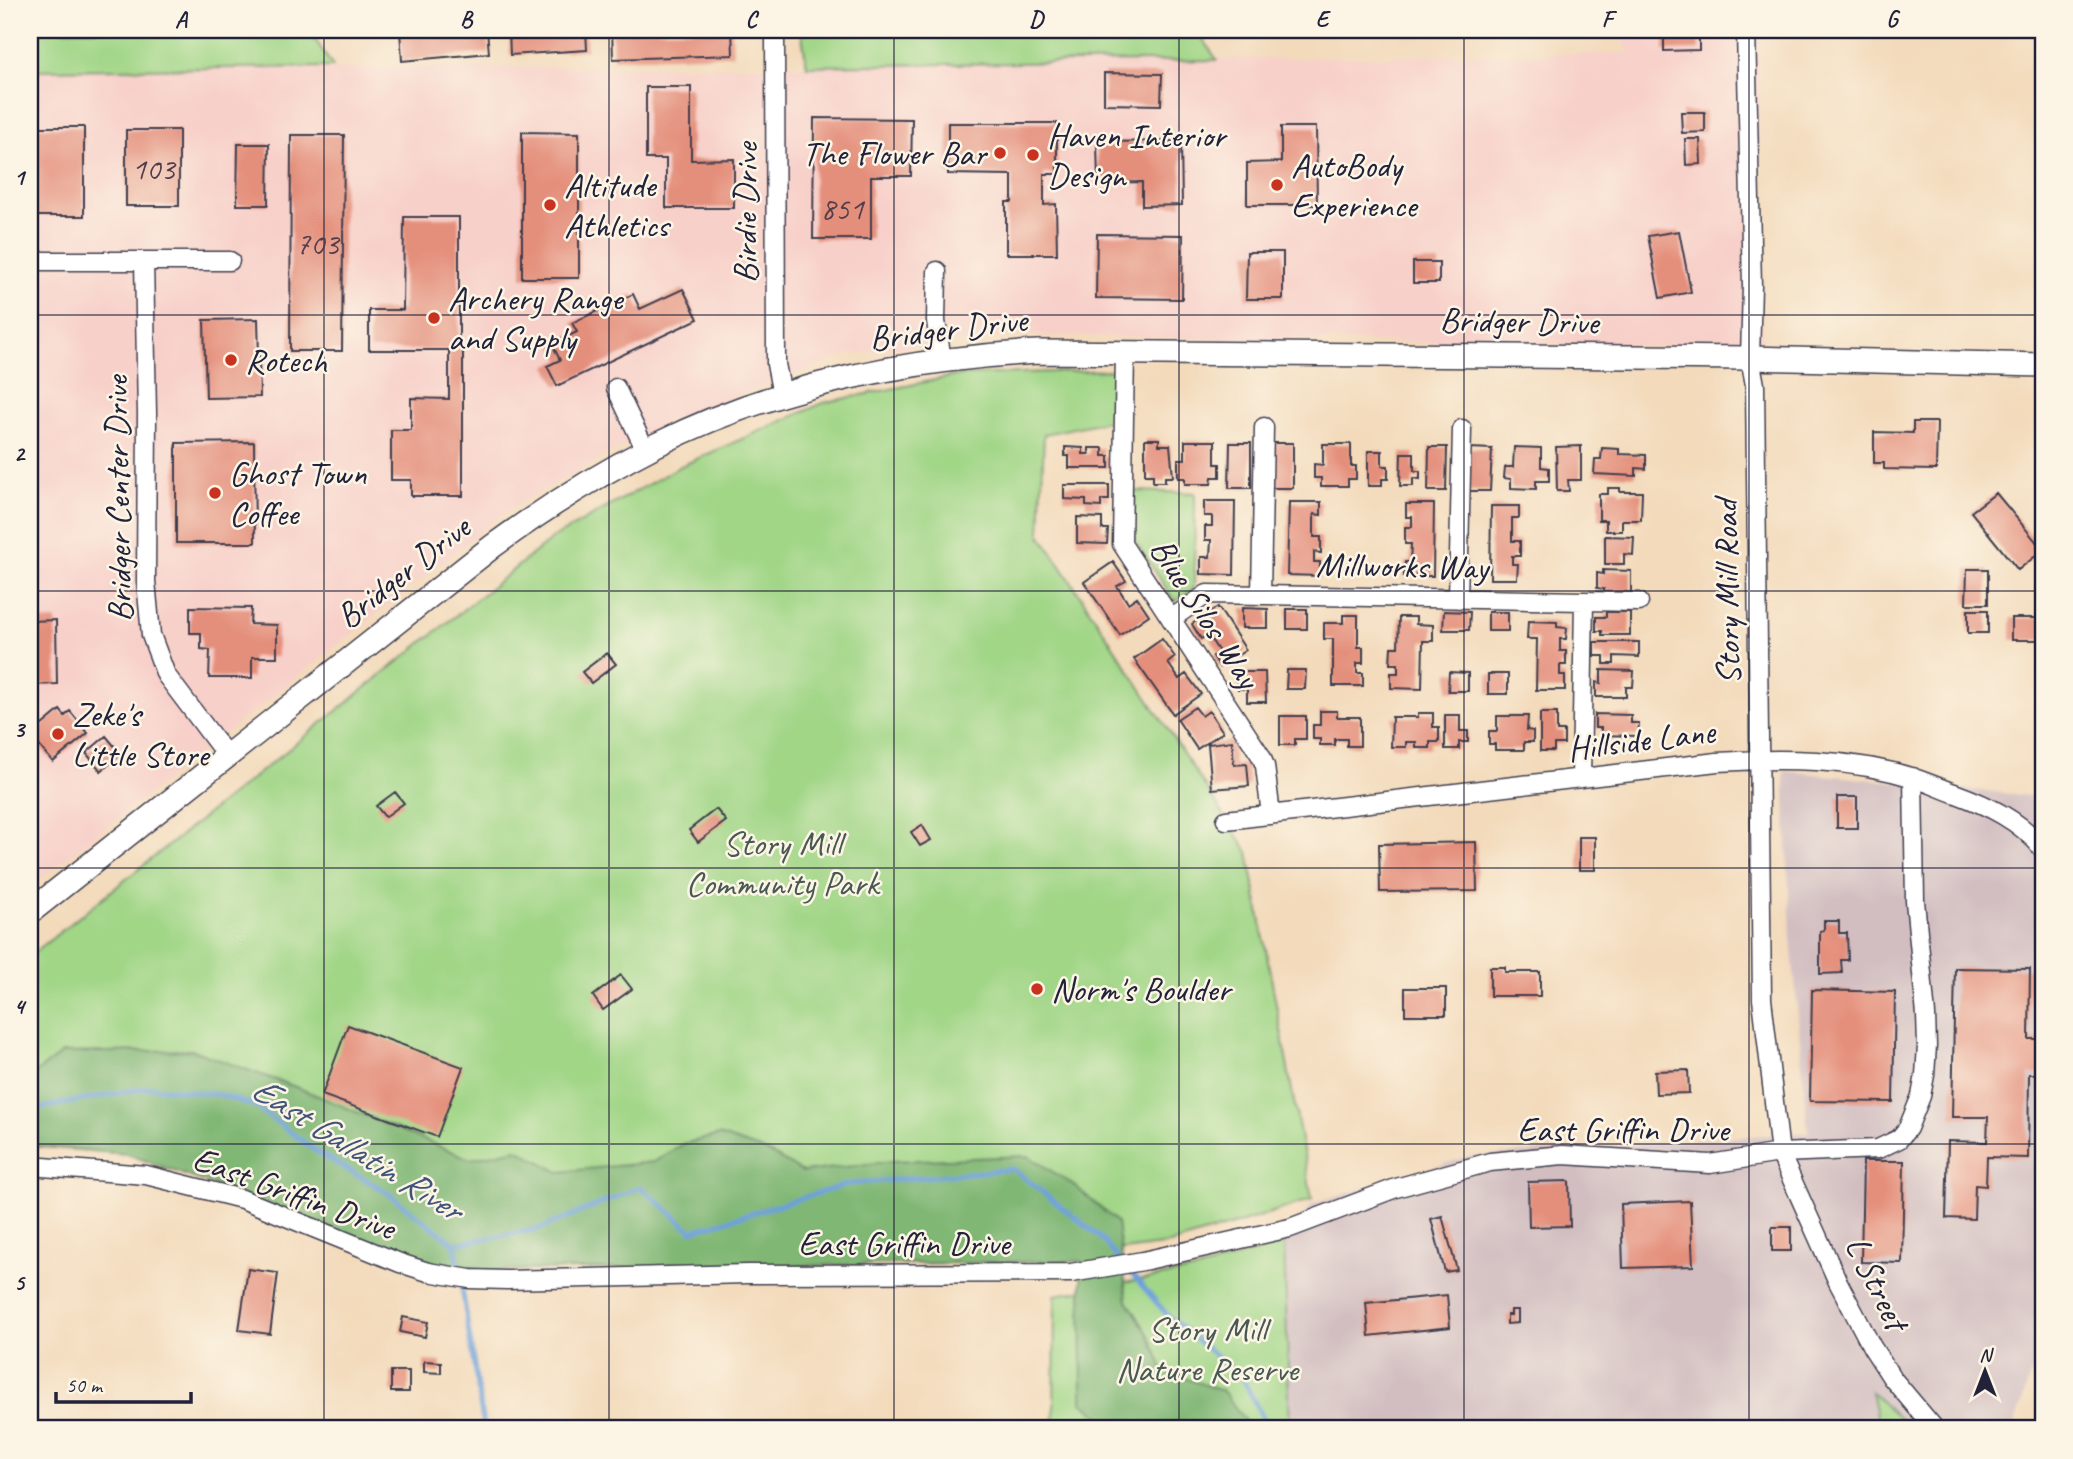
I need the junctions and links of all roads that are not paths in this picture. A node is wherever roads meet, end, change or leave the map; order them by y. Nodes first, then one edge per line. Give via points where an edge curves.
1 (775, 30) edge
2 (1745, 30) edge
3 (30, 261) edge
4 (144, 261) junction
5 (230, 261) dead end
6 (937, 271) dead end
7 (1125, 352) junction
8 (1750, 358) junction
9 (942, 360) junction
10 (2043, 365) edge
11 (616, 388) dead end
12 (782, 395) junction
13 (1264, 427) dead end
14 (1462, 429) dead end
15 (646, 450) junction
16 (1261, 594) junction
17 (1458, 599) junction
18 (1584, 601) junction
19 (1639, 602) dead end
20 (1171, 619) junction
21 (227, 756) junction
22 (1761, 759) junction
23 (1581, 778) junction
24 (1913, 778) junction
25 (1271, 815) junction
26 (1226, 820) dead end
27 (2043, 849) edge
28 (30, 912) edge
29 (1780, 1153) junction
30 (30, 1166) edge
31 (1935, 1429) edge

1 - 12 street, Birdie Drive via 776,363
2 - 8 street, Story Mill Road
3 - 4 street
4 - 5 street
4 - 21 street, Bridger Center Drive via 146,581 151,635 166,675
6 - 9 street via 936,321
7 - 8 main road, Bridger Drive
7 - 9 main road, Bridger Drive via 1026,352
7 - 20 street, Blue Silos Way via 1122,544
8 - 10 main road, Bridger Drive
8 - 22 street, Story Mill Road via 1755,385
9 - 12 main road, Bridger Drive
11 - 15 street
12 - 15 main road, Bridger Drive
13 - 16 street
14 - 17 street
15 - 21 main road, Bridger Drive via 570,493 493,546
16 - 17 street, Millworks Way
16 - 20 street, Millworks Way via 1207,594
17 - 18 street, Millworks Way
18 - 19 street, Millworks Way
18 - 23 street
20 - 25 street, Blue Silos Way via 1261,756
21 - 28 main road, Bridger Drive
22 - 23 street, Hillside Lane
22 - 24 street, Hillside Lane via 1849,764
22 - 29 street, Story Mill Road via 1762,999
23 - 25 street, Hillside Lane
24 - 27 street, Hillside Lane via 1999,812
24 - 29 street, East Griffin Drive via 1915,901 1927,1046 1916,1111 1899,1139 1878,1149
25 - 26 street, Hillside Lane
29 - 30 street, East Griffin Drive via 1710,1164 1563,1155 1490,1162 1396,1188 1290,1228 1100,1269 1043,1274 470,1279 400,1263 242,1199 146,1175
29 - 31 street, L Street via 1872,1347

